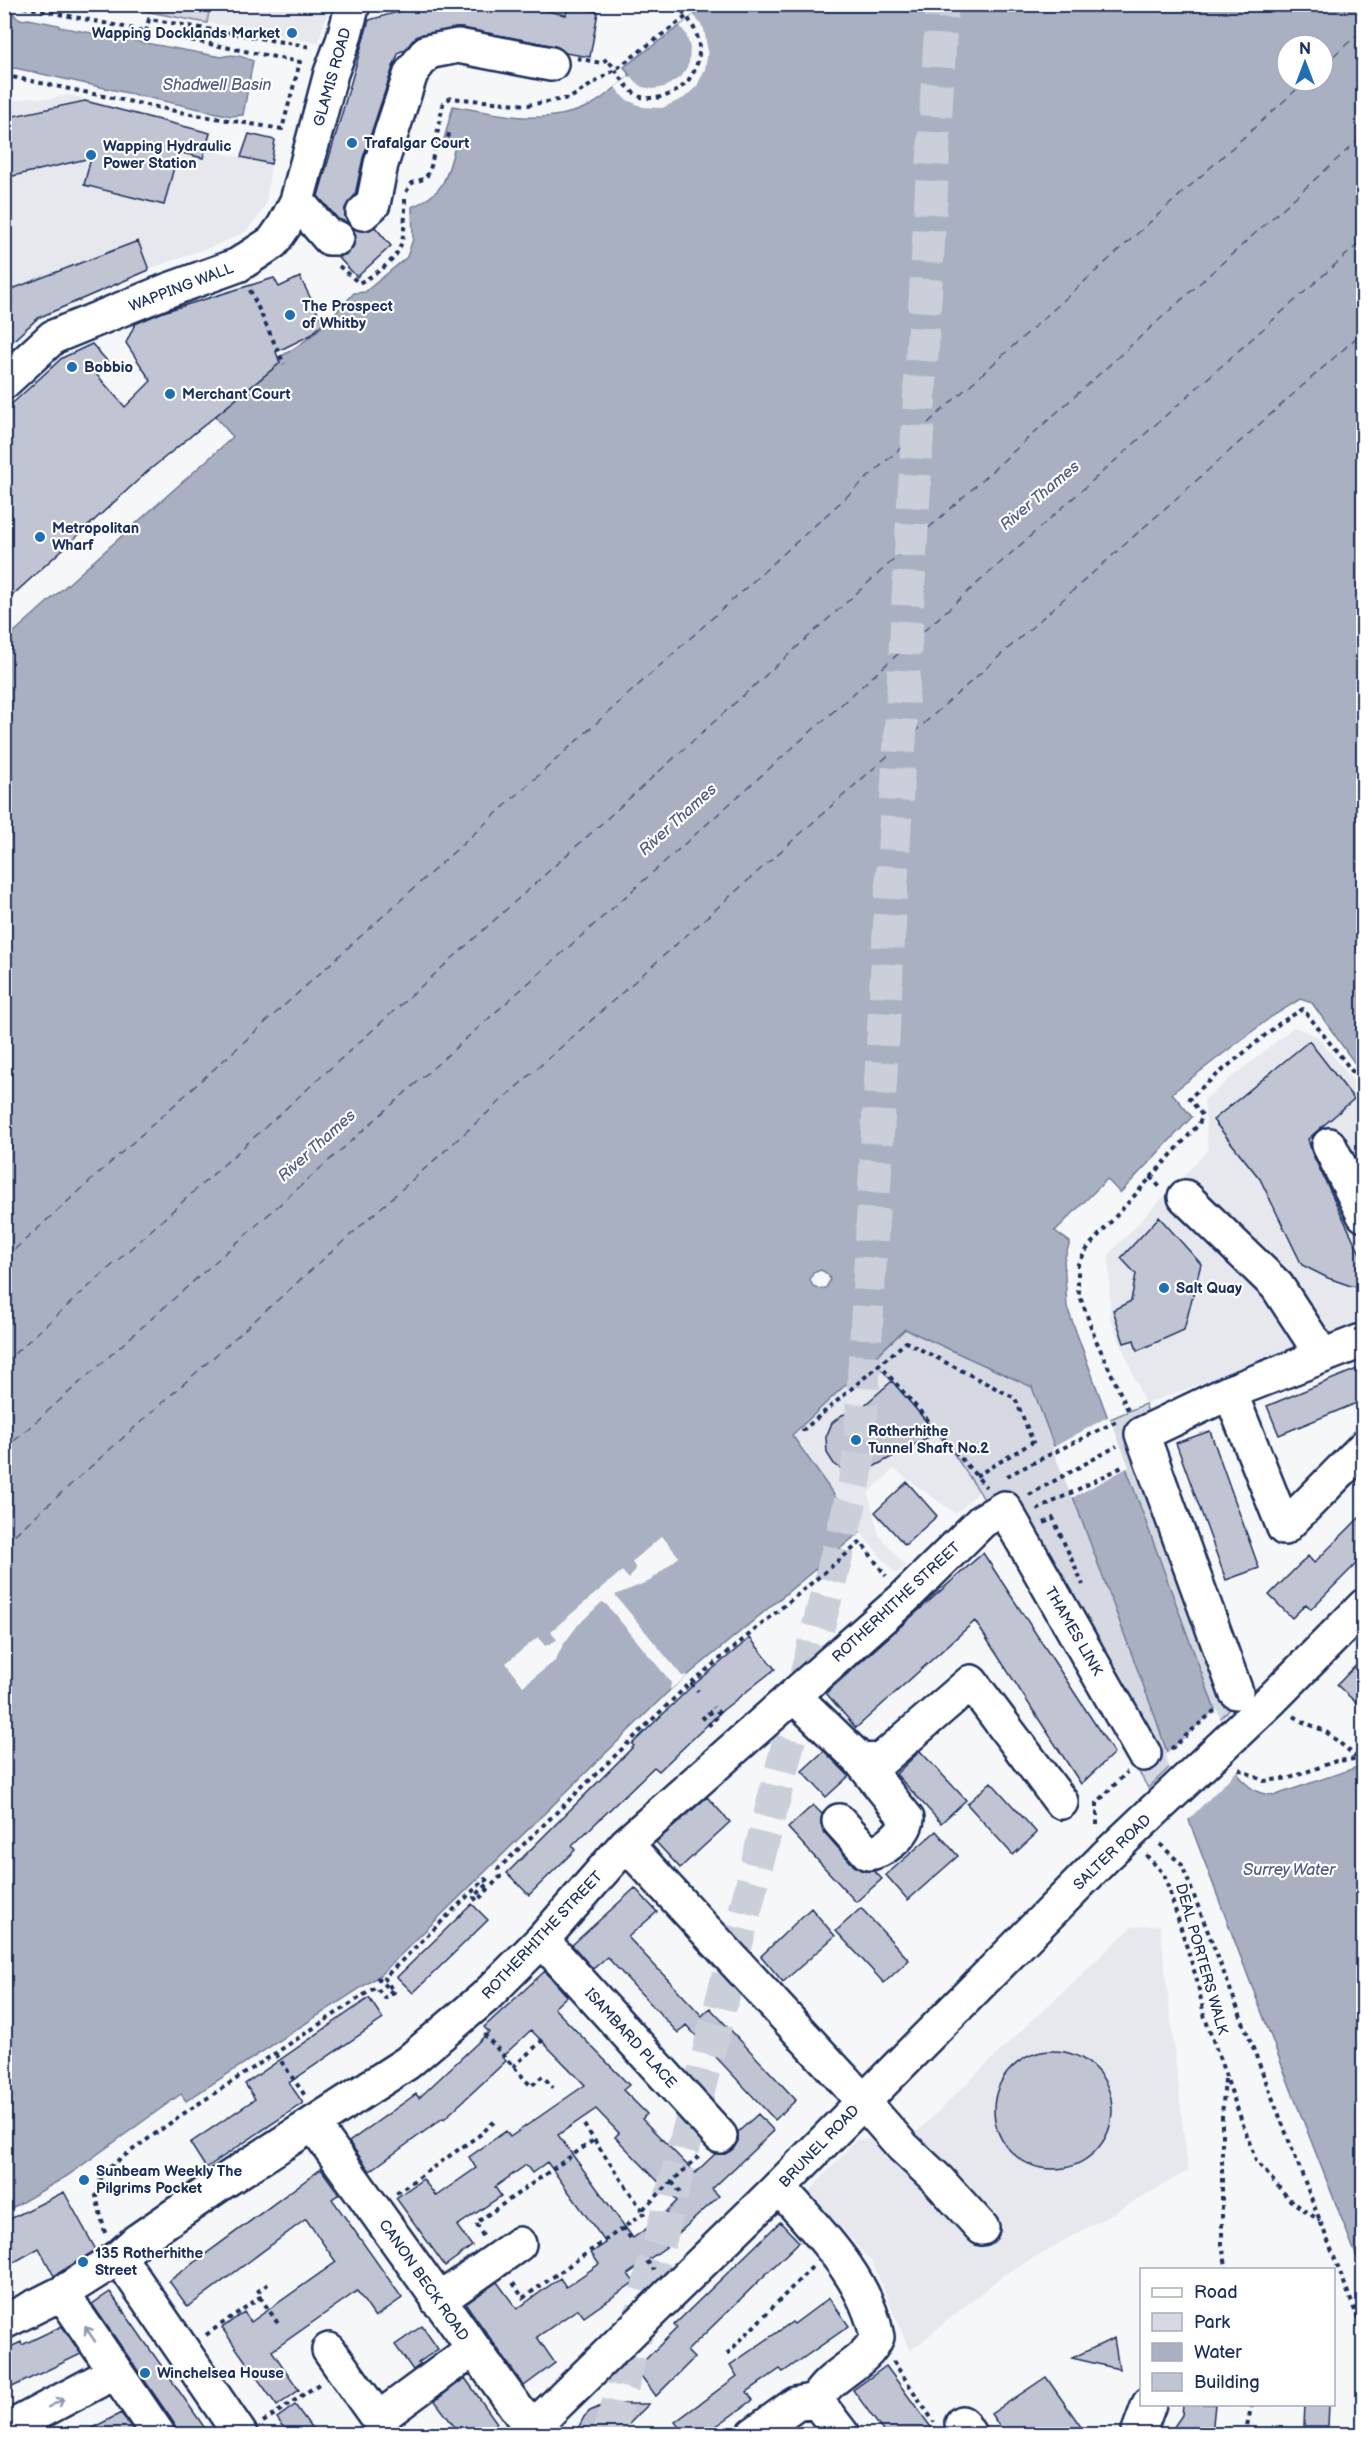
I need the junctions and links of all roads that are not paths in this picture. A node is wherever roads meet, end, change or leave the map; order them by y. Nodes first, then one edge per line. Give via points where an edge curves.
1 (353, 4) edge
2 (551, 64) dead end
3 (311, 150) joint
4 (297, 201) junction
5 (363, 213) dead end
6 (336, 250) road end
7 (4, 382) edge
8 (1329, 1145) dead end
9 (1171, 1191) road end
10 (1364, 1215) edge
11 (1364, 1340) edge
12 (1322, 1355) junction
13 (1230, 1392) junction
14 (1364, 1447) edge
15 (1020, 1506) joint
16 (1364, 1606) edge
17 (1236, 1692) road end
18 (794, 1696) junction
19 (1156, 1753) road end
20 (860, 1760) junction
21 (1061, 1802) dead end
22 (838, 1821) dead end
23 (626, 1844) junction
24 (542, 1940) junction
25 (862, 2101) junction
26 (315, 2122) junction
27 (720, 2136) road end
28 (779, 2187) junction
29 (982, 2228) dead end
30 (113, 2246) junction
31 (508, 2252) road end
32 (62, 2293) junction
33 (438, 2301) junction
34 (4, 2322) edge
35 (473, 2349) junction
36 (335, 2359) road end
37 (115, 2372) junction
38 (816, 2400) junction
39 (1148, 2406) edge
40 (761, 2430) edge
41 (4, 2431) edge
42 (248, 2431) edge
43 (533, 2432) edge
44 (158, 2434) edge
45 (842, 2434) edge
46 (1138, 2434) edge

1 - 3 street, GLAMIS ROAD
2 - 5 street via 458,46 427,52 411,73 381,164 373,204
3 - 4 street, WAPPING WALL
4 - 6 street
4 - 7 street, WAPPING WALL via 273,242 238,265 53,337
8 - 10 street
9 - 12 street via 1277,1286
11 - 12 street
12 - 13 street
13 - 14 street via 1284,1528
13 - 17 street via 1128,1432
15 - 18 street, ROTHERHITHE STREET via 982,1521 903,1599
15 - 19 street, THAMES LINK
16 - 25 street, SALTER ROAD via 1120,1842
18 - 20 street
18 - 23 street, ROTHERHITHE STREET
20 - 21 street via 880,1761 971,1682
20 - 22 street via 907,1819 906,1827 878,1852 868,1853
23 - 24 street, ROTHERHITHE STREET
23 - 25 street, BRUNEL ROAD
24 - 26 street, ROTHERHITHE STREET via 485,1997 407,2063
24 - 27 street, ISAMBARD PLACE
25 - 28 street, BRUNEL ROAD
25 - 29 street
26 - 30 street, ROTHERHITHE STREET via 151,2231
26 - 33 street, CANON BECK ROAD
28 - 38 street via 854,2278 877,2337 872,2348 822,2389
28 - 43 street, BRUNEL ROAD
30 - 32 street, ROTHERHITHE STREET
30 - 42 street via 183,2351
31 - 33 street
32 - 34 street, ROTHERHITHE STREET
37 -> 32 street
33 - 35 street, CANON BECK ROAD
35 - 36 street via 378,2419
35 - 43 street, CANON BECK ROAD
41 -> 37 street
37 - 44 street
38 - 40 street via 796,2404
38 - 45 street
39 - 46 street

